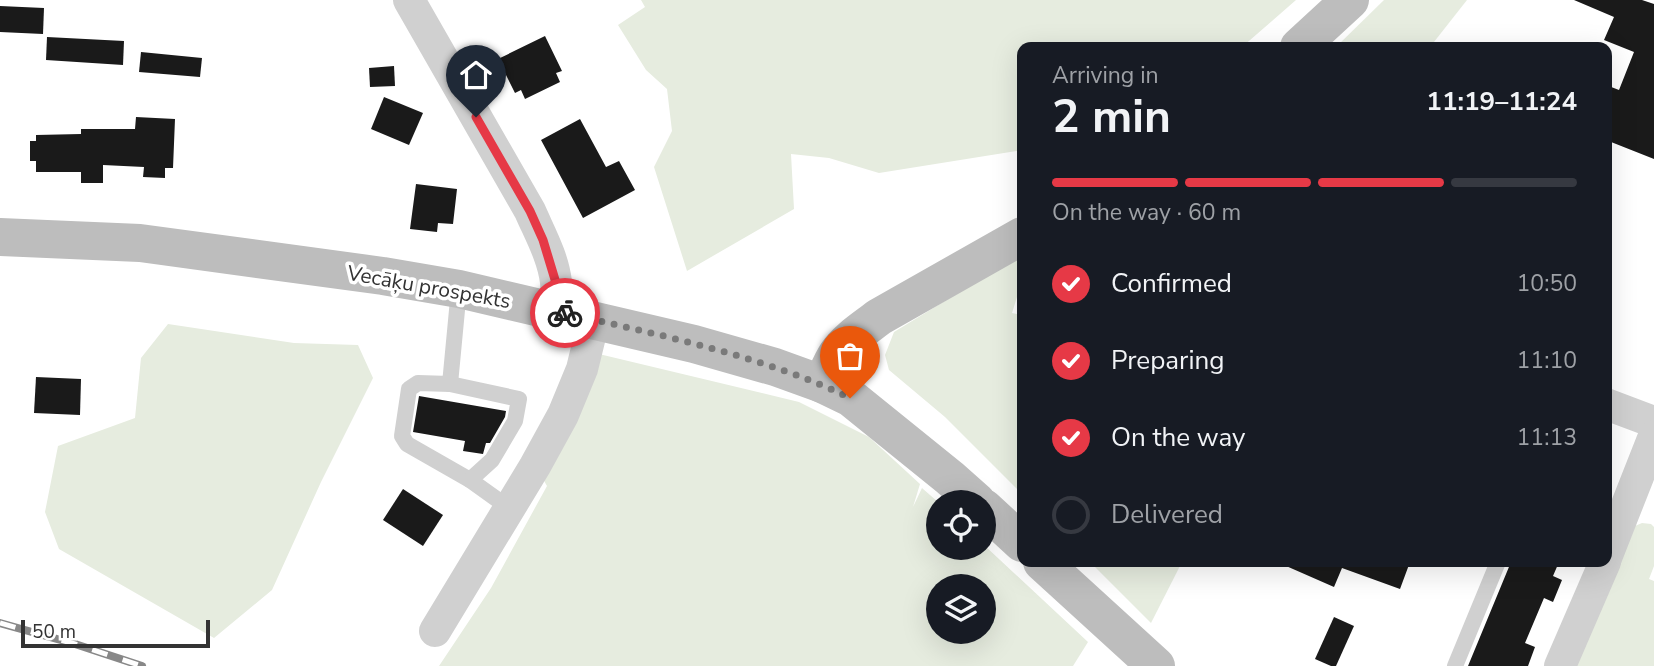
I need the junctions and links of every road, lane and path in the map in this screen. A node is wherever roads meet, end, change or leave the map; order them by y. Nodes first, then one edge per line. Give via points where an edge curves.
1 (409, 0) edge
2 (1350, 0) edge
3 (1304, 42) edge
4 (0, 237) edge
5 (1017, 239) edge
6 (459, 289) junction
7 (556, 311) junction
8 (594, 320) junction
9 (450, 384) junction
10 (822, 384) junction
11 (1612, 406) edge
12 (1654, 422) edge
13 (1654, 436) edge
14 (470, 480) junction
15 (964, 490) edge
16 (509, 508) junction
17 (996, 519) edge
18 (1017, 538) edge
19 (1612, 544) edge
20 (1047, 567) edge
21 (1496, 567) edge
22 (1603, 567) edge
23 (435, 631) dead end
24 (1148, 664) edge
25 (1455, 666) edge
26 (1560, 666) edge

1 - 7 street via 530,211 552,267
2 - 3 main road
4 - 6 main road, Vecāķu prospekts via 139,243
5 - 10 main road via 864,328 837,354
6 - 7 main road, Vecāķu prospekts
6 - 9 lane
7 - 8 main road, Vecāķu prospekts
8 - 10 main road, Vecāķu prospekts via 775,367
8 - 16 street via 582,369 563,415
9 - 14 lane via 519,398 515,421 492,460
9 - 14 lane via 418,383 409,389 402,436 407,444
10 - 15 main road, Vecāķu prospekts via 850,398
11 - 12 street
13 - 19 street
14 - 16 lane
16 - 23 street
17 - 18 main road
20 - 24 main road
21 - 25 lane
22 - 26 street

